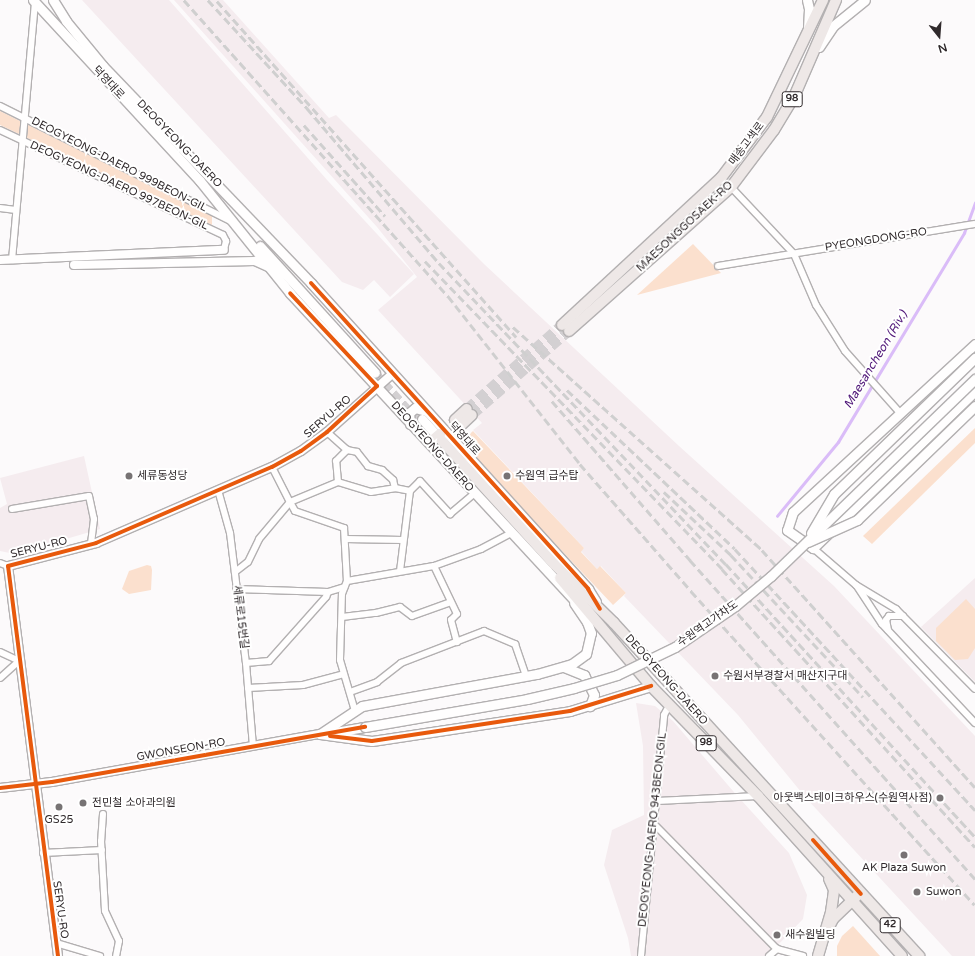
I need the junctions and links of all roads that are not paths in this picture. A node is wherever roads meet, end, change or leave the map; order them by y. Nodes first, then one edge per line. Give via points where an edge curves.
1 (53, 0) edge
2 (807, 0) edge
3 (823, 0) edge
4 (836, 0) edge
5 (865, 0) edge
6 (34, 1) edge
7 (808, 32) junction
8 (811, 58) junction
9 (0, 106) edge
10 (24, 118) junction
11 (0, 130) edge
12 (22, 140) junction
13 (731, 187) junction
14 (220, 188) junction
15 (211, 194) joint
16 (0, 208) edge
17 (16, 210) junction
18 (236, 223) junction
19 (973, 225) edge
20 (224, 250) joint
21 (794, 254) junction
22 (0, 260) edge
23 (12, 260) junction
24 (74, 261) junction
25 (718, 266) dead end
26 (271, 269) junction
27 (566, 328) joint
28 (975, 344) edge
29 (975, 358) edge
30 (392, 374) junction
31 (975, 379) edge
32 (377, 386) junction
33 (975, 391) edge
34 (975, 406) edge
35 (470, 412) tunnel mouth
36 (900, 413) junction
37 (419, 419) junction
38 (458, 423) tunnel mouth
39 (327, 432) junction
40 (440, 439) junction
41 (347, 450) junction
42 (272, 467) junction
43 (338, 482) junction
44 (396, 488) junction
45 (218, 490) junction
46 (410, 491) junction
47 (474, 494) junction
48 (290, 502) junction
49 (12, 509) dead end
50 (511, 533) junction
51 (345, 539) junction
52 (403, 540) junction
53 (805, 543) junction
54 (91, 545) junction
55 (813, 548) junction
56 (4, 564) edge
57 (434, 566) junction
58 (400, 571) junction
59 (235, 572) junction
60 (346, 584) junction
61 (856, 585) junction
62 (236, 589) junction
63 (328, 592) junction
64 (571, 599) junction
65 (451, 602) junction
66 (600, 609) junction
67 (592, 616) junction
68 (903, 616) junction
69 (342, 617) junction
70 (888, 630) junction
71 (457, 642) junction
72 (0, 652) edge
73 (19, 661) junction
74 (246, 663) junction
75 (564, 667) junction
76 (344, 674) junction
77 (526, 676) junction
78 (0, 678) edge
79 (651, 686) junction
80 (248, 688) junction
81 (975, 689) edge
82 (350, 692) junction
83 (590, 706) junction
84 (669, 706) junction
85 (355, 711) junction
86 (975, 723) edge
87 (365, 726) joint
88 (320, 734) junction
89 (253, 746) junction
90 (34, 784) junction
91 (0, 788) edge
92 (758, 796) junction
93 (657, 802) junction
94 (103, 814) dead end
95 (655, 825) junction
96 (102, 850) junction
97 (43, 853) junction
98 (824, 868) junction
99 (857, 897) junction
100 (825, 936) junction
101 (56, 943) junction
102 (776, 949) junction
103 (58, 956) edge
104 (100, 956) edge
105 (116, 956) edge
106 (641, 956) edge
107 (769, 956) edge
108 (802, 956) edge
109 (818, 956) edge
110 (824, 956) edge
111 (902, 956) edge
112 (919, 956) edge

1 - 14 main road, DEOGYEONG-DAERO via 66,22 104,66
2 - 7 main road
3 - 7 main road, 매송고색로
4 - 8 main road, MAESONGGOSAEK-RO / 98
5 - 8 main road via 833,26
6 - 10 street
6 - 15 main road, 덕영대로
7 - 27 main road, 매송고색로 via 767,117 721,178
8 - 13 main road, MAESONGGOSAEK-RO / 98 via 794,97 774,130
9 - 10 street, DEOGYEONG-DAERO 999BEON-GIL
10 - 12 street
10 - 18 street, DEOGYEONG-DAERO 999BEON-GIL
11 - 12 street, DEOGYEONG-DAERO 997BEON-GIL
12 - 17 street
12 - 20 street, DEOGYEONG-DAERO 997BEON-GIL via 223,235 226,241
13 - 21 street
13 - 27 main road, MAESONGGOSAEK-RO / 98
14 - 18 main road, DEOGYEONG-DAERO via 376,371
14 - 30 main road, 덕영대로 via 311,283
15 - 18 main road, DEOGYEONG-DAERO
16 - 17 street
17 - 23 street
18 - 26 main road
19 - 21 street, PYEONGDONG-RO
20 - 24 street
21 - 25 street, PYEONGDONG-RO
21 - 36 street via 816,305 844,350
22 - 23 street
23 - 24 street
24 - 26 street via 255,261
26 - 32 main road, DEOGYEONG-DAERO
28 - 36 main road
29 - 53 main road, bridge via 834,494
30 - 32 street, SERYU-RO
30 - 37 main road, 덕영대로
31 - 53 main road, 수원역고가차도, bridge
32 - 37 main road, DEOGYEONG-DAERO
32 - 39 street, SERYU-RO
33 - 55 main road
34 - 53 main road, bridge via 857,520
35 - 38 main road
36 - 55 main road via 792,512 787,530
37 - 40 main road, 덕영대로
37 - 47 main road, DEOGYEONG-DAERO
37 - 66 main road, 덕영대로 via 588,589
39 - 41 street
39 - 42 street, SERYU-RO via 301,452
40 - 66 main road, DEOGYEONG-DAERO / 98 via 554,564
40 - 67 main road, DEOGYEONG-DAERO / 98
41 - 43 street via 336,461
41 - 44 street via 358,452 368,466 382,470 393,480
42 - 45 street, SERYU-RO
42 - 48 street
43 - 44 street via 371,492
43 - 48 street
44 - 46 street
45 - 54 street, SERYU-RO
45 - 59 street, 세류로15번길 via 230,533
46 - 47 street via 420,481 450,514
46 - 52 street
47 - 50 main road, DEOGYEONG-DAERO
48 - 51 street via 295,511 344,528
48 - 59 street via 259,539 248,562
49 - 54 street via 89,496 94,519
50 - 57 street via 481,549
50 - 64 main road, DEOGYEONG-DAERO
51 - 52 street
51 - 60 street
52 - 58 street
53 - 87 main road, 수원역고가차도, bridge via 747,596 703,630 647,662 617,675 527,699
54 - 56 street, SERYU-RO
55 - 61 street
56 - 73 street, SERYU-RO
57 - 58 street
57 - 65 street
58 - 60 street
59 - 62 street, 세류로15번길
60 - 63 street
60 - 69 street
61 - 68 street
61 - 70 street
62 - 63 street
62 - 74 street, 세류로15번길
63 - 74 street via 269,661
64 - 67 main road, DEOGYEONG-DAERO
64 - 75 main road via 588,622 590,643 586,654
65 - 69 street via 412,616 400,607
65 - 71 street via 457,614 451,620
66 - 99 main road, DEOGYEONG-DAERO / 98
67 - 79 main road, DEOGYEONG-DAERO / 98
68 - 70 street via 889,616 886,620
68 - 81 street
69 - 76 street via 340,660
70 - 86 street
71 - 77 street via 484,631 515,644
71 - 82 street via 401,663 378,682
72 - 73 street
73 - 78 street
73 - 90 street, SERYU-RO via 33,751
74 - 80 street, 세류로15번길
75 - 77 main road
75 - 83 main road via 584,675 594,695
76 - 80 street via 303,685
76 - 82 street
77 - 85 main road via 362,706
79 - 83 main road
79 - 84 main road, DEOGYEONG-DAERO / 98
80 - 89 street, 세류로15번길
82 - 85 street
83 - 88 main road via 372,741
84 - 92 main road, DEOGYEONG-DAERO / 98
84 - 93 street, DEOGYEONG-DAERO 943BEON-GIL via 664,715
85 - 88 main road
87 - 88 main road, GWONSEON-RO
88 - 89 street, GWONSEON-RO
89 - 90 street, GWONSEON-RO
90 - 91 street, GWONSEON-RO
90 - 97 street, SERYU-RO
92 - 93 street
92 - 98 main road, DEOGYEONG-DAERO / 98
93 - 95 street, DEOGYEONG-DAERO 943BEON-GIL
94 - 96 street
95 - 102 street
95 - 106 street, DEOGYEONG-DAERO 943BEON-GIL
96 - 97 street
96 - 105 street via 105,911 119,941
97 - 101 street, SERYU-RO
98 - 99 main road, DEOGYEONG-DAERO
98 - 100 main road, 98 via 834,890
99 - 100 main road via 833,919
99 - 111 main road, DEOGYEONG-DAERO
99 - 112 main road, DEOGYEONG-DAERO / 42
100 - 109 main road
100 - 110 main road
101 - 103 street, SERYU-RO
101 - 104 street
102 - 107 street
102 - 108 street

